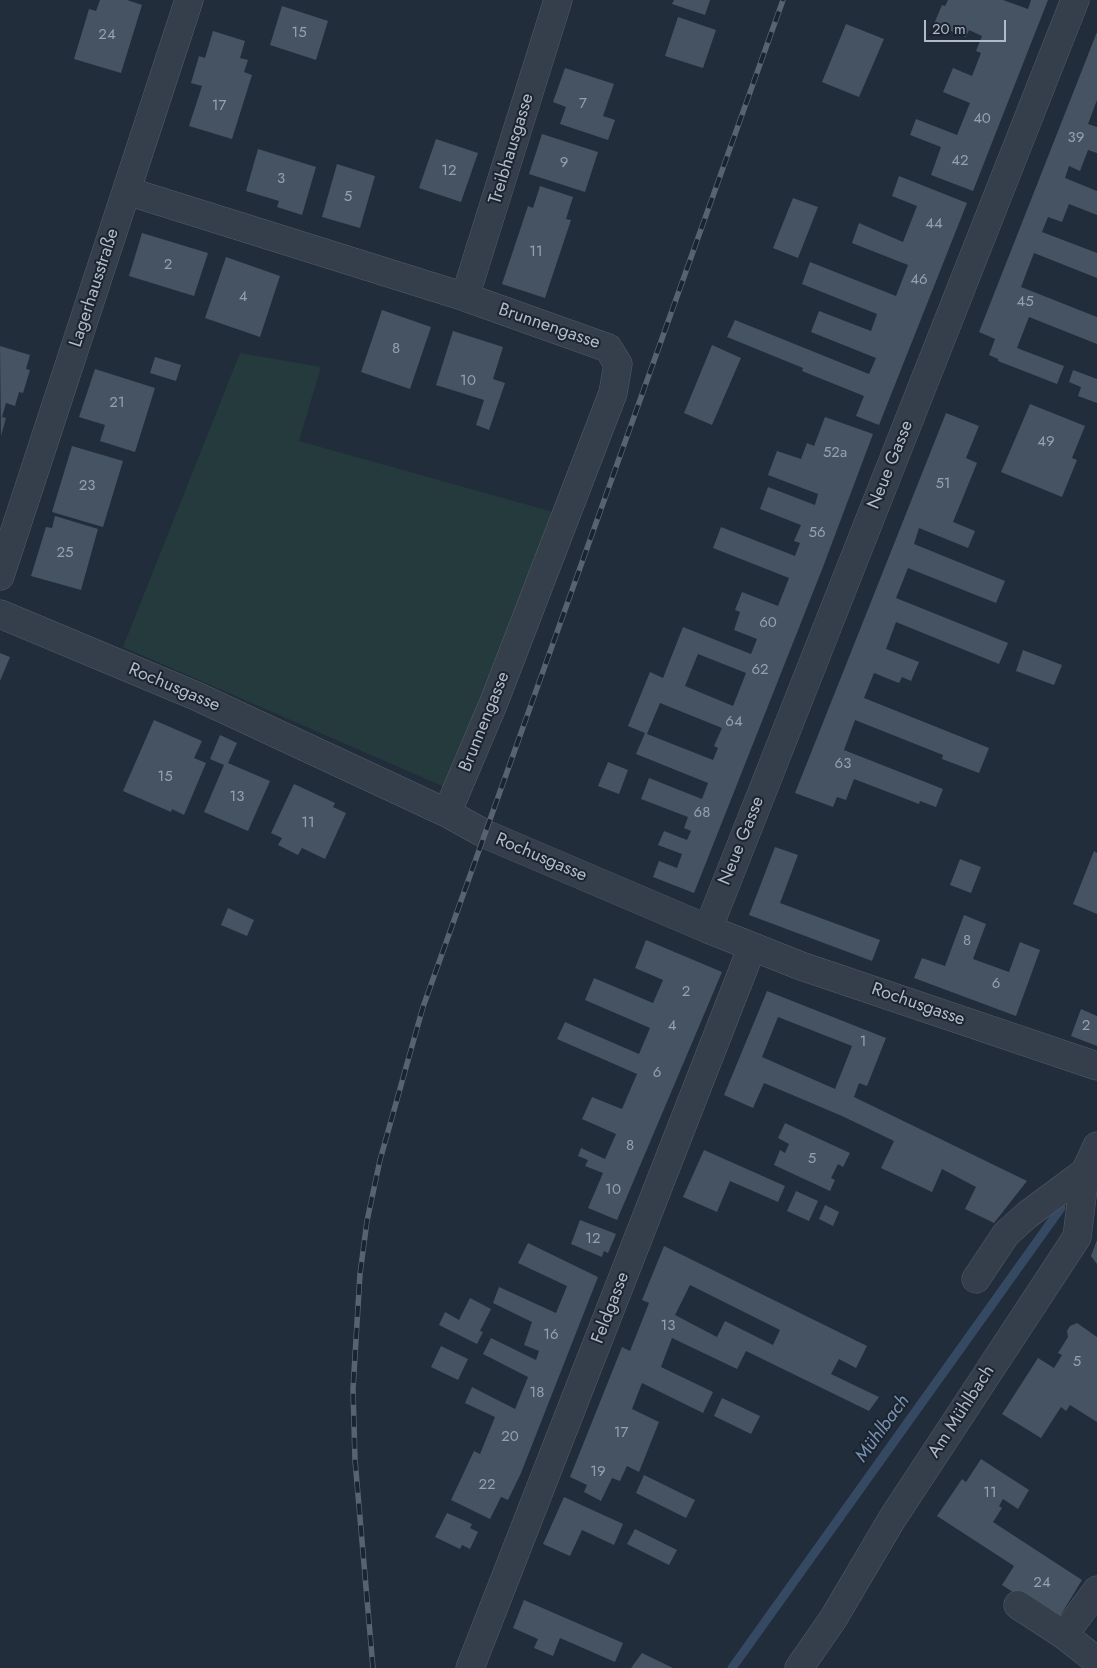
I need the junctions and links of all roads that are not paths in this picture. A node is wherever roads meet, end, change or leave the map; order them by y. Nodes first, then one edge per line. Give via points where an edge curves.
1 (189, 0) edge
2 (558, 0) edge
3 (1075, 0) edge
4 (127, 191) junction
5 (465, 297) junction
6 (0, 576) edge
7 (0, 614) edge
8 (447, 813) junction
9 (708, 929) junction
10 (752, 947) junction
11 (1097, 1066) edge
12 (1097, 1146) edge
13 (1085, 1172) junction
14 (976, 1279) dead end
15 (1097, 1590) edge
16 (1018, 1605) dead end
17 (1064, 1635) junction
18 (1097, 1661) edge
19 (470, 1668) edge
20 (799, 1668) edge

1 - 4 street, Lagerhausstraße
2 - 5 street, Treibhausgasse
3 - 9 street, Neue Gasse
4 - 5 street, Brunnengasse
4 - 6 street, Lagerhausstraße
5 - 8 street, Brunnengasse via 608,348 618,364 613,392 494,702
7 - 8 street, Rochusgasse via 196,696
8 - 9 street, Rochusgasse via 485,834
9 - 10 street, Rochusgasse
10 - 11 street, Rochusgasse
10 - 19 street, Feldgasse
12 - 13 street, Am Mühlbach
13 - 14 street via 1006,1234
13 - 20 street, Am Mühlbach via 1077,1237 892,1519 833,1619
15 - 17 street
16 - 17 street
17 - 18 street

